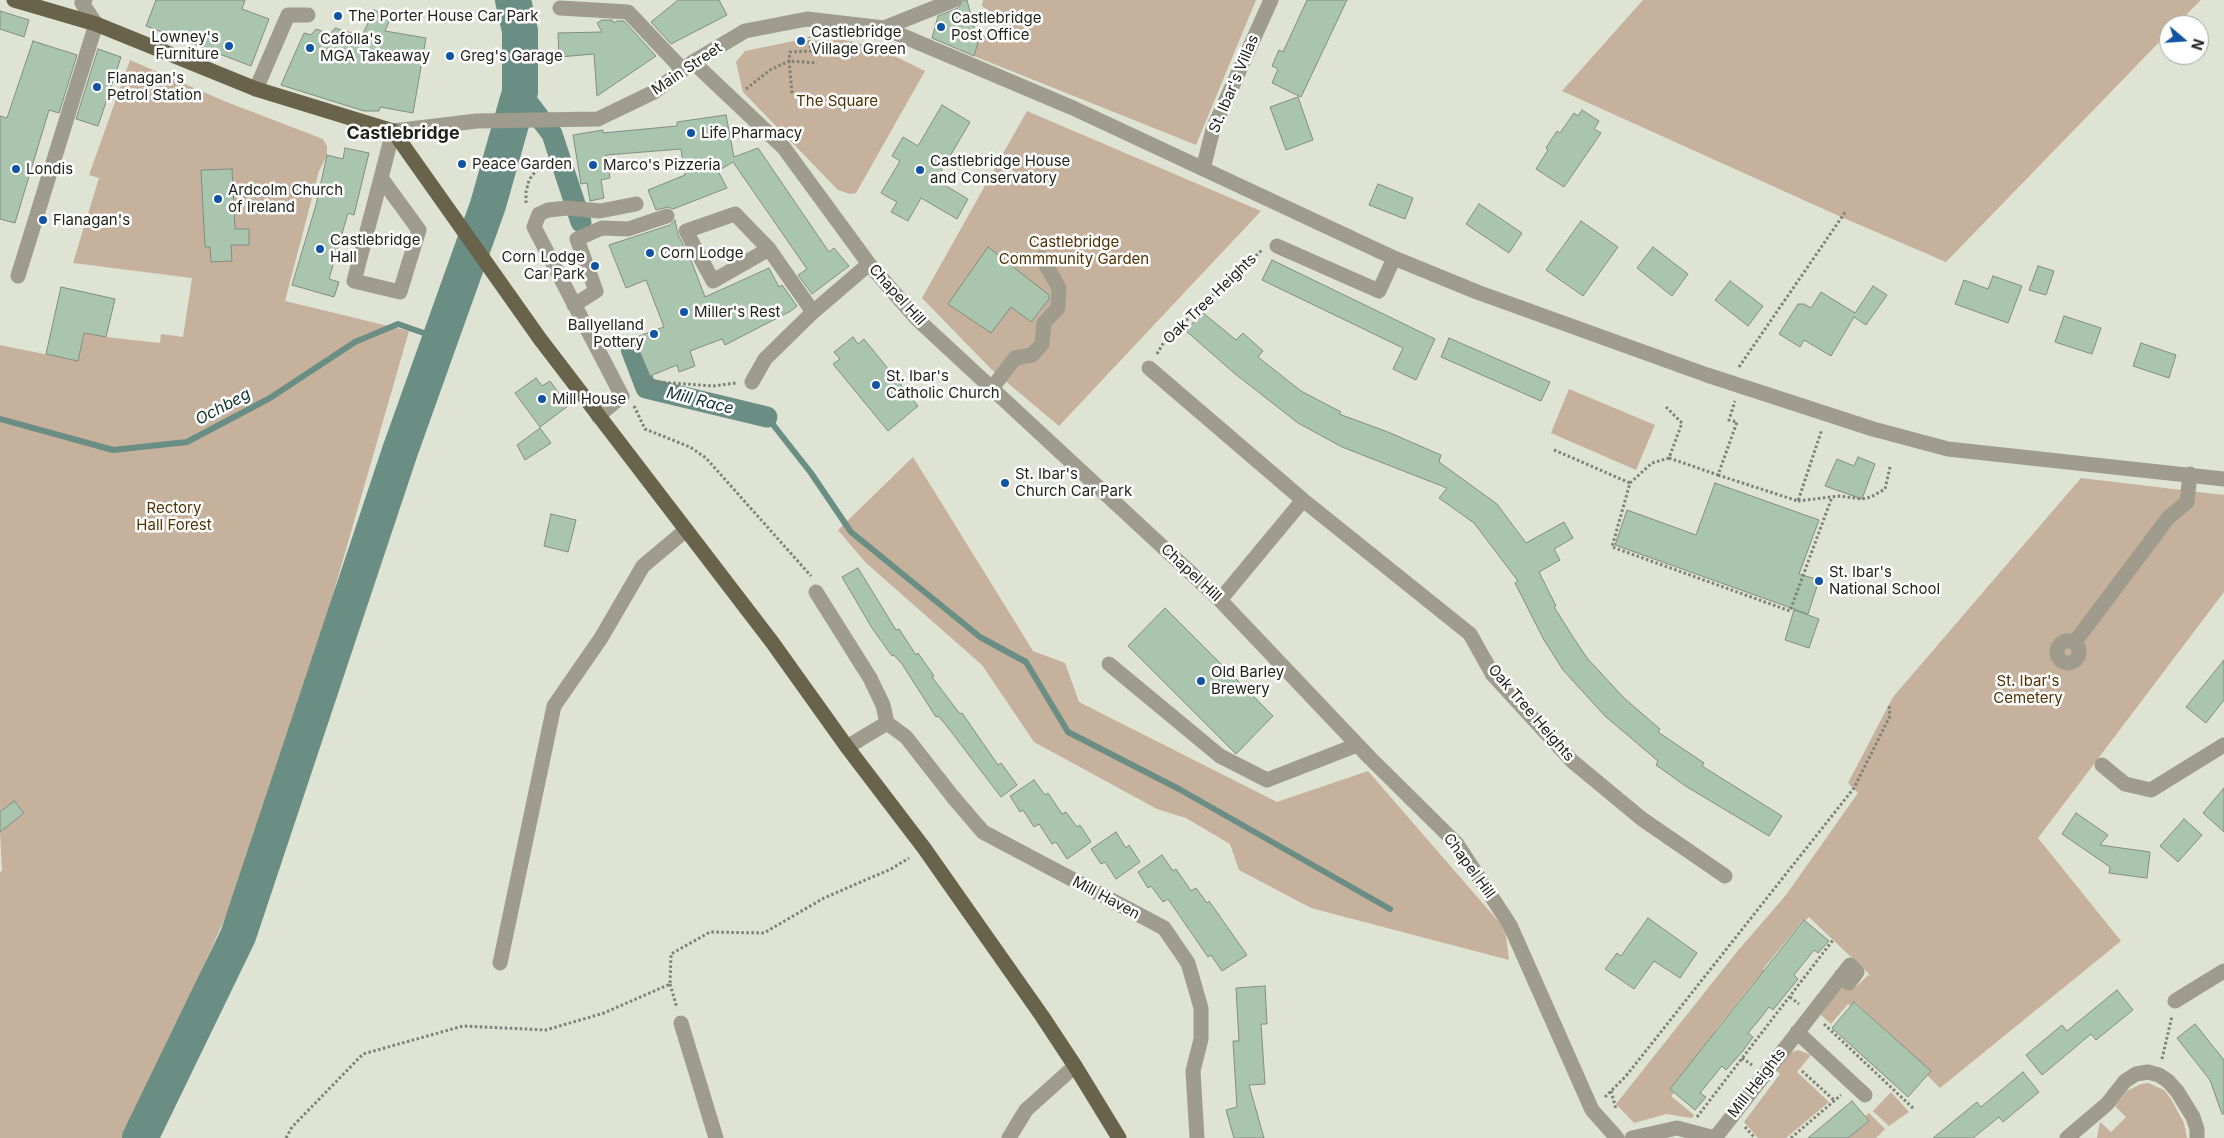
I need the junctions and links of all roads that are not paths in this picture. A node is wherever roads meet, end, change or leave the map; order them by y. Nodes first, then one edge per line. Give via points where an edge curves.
1 (14, 0) edge
2 (85, 0) edge
3 (954, 0) edge
4 (1271, 0) edge
5 (560, 8) dead end
6 (308, 16) dead end
7 (96, 24) junction
8 (884, 28) junction
9 (688, 66) junction
10 (256, 89) junction
11 (393, 131) junction
12 (1203, 169) junction
13 (381, 178) junction
14 (636, 204) dead end
15 (667, 216) dead end
16 (1277, 246) road end
17 (769, 249) junction
18 (1042, 258) dead end
19 (1394, 258) junction
20 (869, 264) junction
21 (18, 276) dead end
22 (574, 305) junction
23 (813, 312) junction
24 (1149, 368) road end
25 (752, 382) road end
26 (992, 388) junction
27 (598, 416) junction
28 (2190, 474) junction
29 (2224, 478) edge
30 (1303, 500) junction
31 (686, 530) junction
32 (816, 592) road end
33 (1220, 600) junction
34 (2074, 643) dead end
35 (1110, 664) dead end
36 (887, 723) junction
37 (1357, 744) junction
38 (2224, 746) edge
39 (847, 747) junction
40 (2102, 765) dead end
41 (1725, 876) dead end
42 (500, 963) dead end
43 (2224, 971) edge
44 (1841, 976) dead end
45 (2175, 1002) road end
46 (682, 1023) road end
47 (1797, 1032) junction
48 (1075, 1066) junction
49 (1865, 1095) dead end
50 (716, 1138) edge
51 (1009, 1138) edge
52 (1119, 1138) edge
53 (1197, 1138) edge
54 (1617, 1138) edge
55 (1632, 1138) edge
56 (2067, 1138) edge
57 (2198, 1138) edge

1 - 7 main road
2 - 7 street via 82,3
3 - 8 street, Main Street
4 - 12 street, St. Ibar's Villas via 1213,129
5 - 9 street, Chapel Hill via 628,12
6 - 10 street via 288,15
7 - 10 main road
7 - 21 street
8 - 9 street, Main Street via 807,19 746,32
8 - 12 street via 1073,108
9 - 11 street, Main Street via 654,92 598,119 477,121
9 - 20 street, Chapel Hill via 733,100 784,148
10 - 11 main road
11 - 13 street
11 - 27 main road
12 - 19 street
13 - 13 street via 354,281 400,292 419,230
14 - 22 street via 548,210 539,214 534,227
15 - 22 street via 628,229 602,228 577,238 596,291
16 - 19 street via 1379,291
17 - 17 street via 735,214 686,232 713,281
17 - 23 street
18 - 26 street via 1059,288 1058,308 1044,323 1042,344 1032,355 1015,358
19 - 28 street via 1477,292 1734,384 1873,429 1948,449
20 - 23 street
20 - 26 street, Chapel Hill via 916,319
22 - 27 street via 624,394
23 - 25 street via 765,360
24 - 30 street, Oak Tree Heights
26 - 33 street, Chapel Hill
27 - 31 main road
28 - 29 street
28 - 34 street via 2187,502 2168,518
30 - 33 street
30 - 41 street, Oak Tree Heights via 1470,634 1493,676 1572,761 1642,820
31 - 39 main road
31 - 42 street via 643,566 601,638 554,706
32 - 36 street via 870,678
33 - 37 street, Chapel Hill
35 - 37 street via 1220,756 1267,780
36 - 39 street
36 - 53 street, Mill Haven via 906,737 983,832 1164,928 1188,963 1201,1008 1201,1039 1193,1071
37 - 54 street, Chapel Hill via 1457,844 1510,925 1592,1110
38 - 40 street via 2151,790 2125,784
39 - 48 main road via 924,848
43 - 45 street
44 - 47 street, Mill Heights
46 - 50 street
47 - 49 street, Mill Heights
47 - 55 street, Mill Heights via 1715,1138 1678,1128
48 - 51 street via 1026,1110
48 - 52 main road
56 - 57 street via 2107,1104 2125,1081 2136,1074 2148,1072 2159,1075 2177,1091 2193,1117

